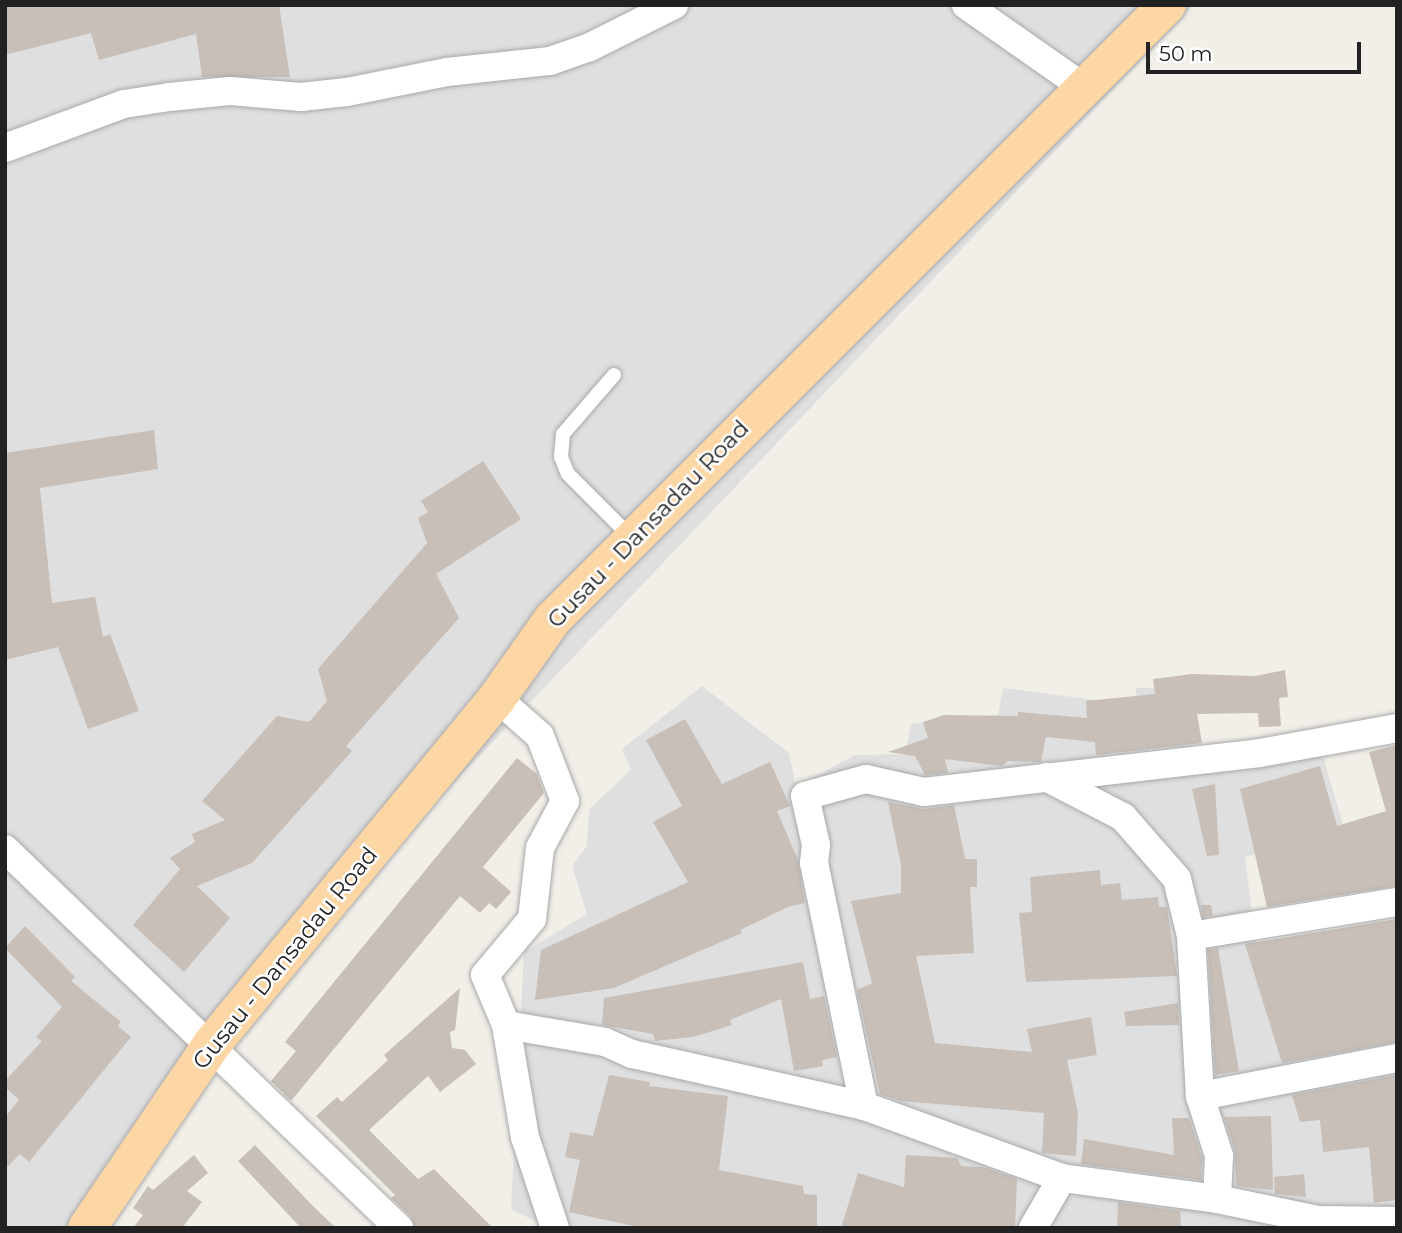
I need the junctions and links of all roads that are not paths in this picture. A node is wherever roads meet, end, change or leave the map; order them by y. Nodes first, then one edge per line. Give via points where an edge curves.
1 (674, 5) edge
2 (966, 5) edge
3 (1167, 5) edge
4 (1083, 87) junction
5 (5, 148) edge
6 (614, 375) dead end
7 (632, 538) junction
8 (497, 698) junction
9 (1397, 728) edge
10 (1046, 777) junction
11 (5, 849) edge
12 (1397, 902) edge
13 (1191, 936) junction
14 (506, 1025) junction
15 (212, 1044) junction
16 (1397, 1058) edge
17 (1200, 1096) junction
18 (864, 1106) junction
19 (1062, 1178) junction
20 (1217, 1199) junction
21 (1397, 1221) edge
22 (87, 1228) edge
23 (398, 1228) edge
24 (555, 1228) edge
25 (1034, 1228) edge

1 - 5 street via 590,47 550,61 447,72 300,97 230,91 124,104
2 - 4 street
3 - 4 main road, Gusau - Dansadau Road
4 - 7 main road, Gusau - Dansadau Road
6 - 7 lane via 563,434 561,457 568,474
7 - 8 main road, Gusau - Dansadau Road via 553,619
8 - 14 street via 540,736 565,801 540,848 532,919 485,975
8 - 15 main road, Gusau - Dansadau Road
9 - 10 street via 1260,753
10 - 13 street via 1123,817 1140,833 1177,879
10 - 18 street via 924,792 866,779 806,796 817,845 814,863
11 - 15 street
12 - 13 street
13 - 17 street
14 - 18 street via 605,1042 632,1054
14 - 24 street via 524,1137
15 - 22 main road, Gusau - Dansadau Road
15 - 23 street
16 - 17 street
17 - 20 street via 1219,1156
18 - 19 street
19 - 20 street
19 - 25 street
20 - 21 street via 1318,1220

